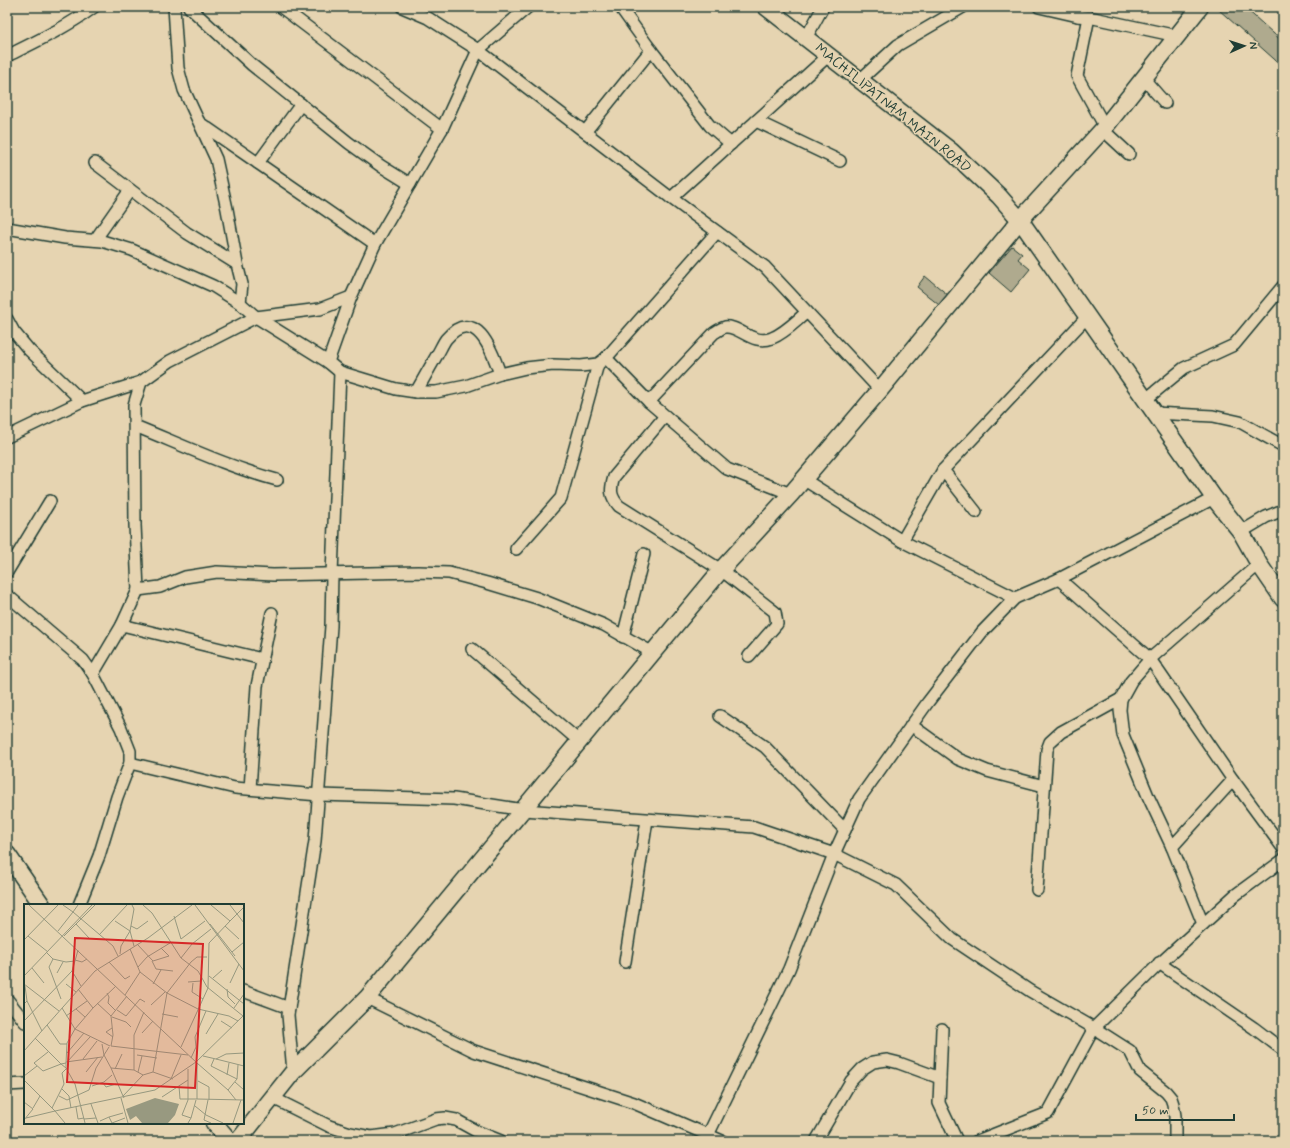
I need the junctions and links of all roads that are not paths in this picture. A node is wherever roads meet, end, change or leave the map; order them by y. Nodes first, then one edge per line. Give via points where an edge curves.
1 (94, 7) edge
2 (174, 7) edge
3 (189, 7) edge
4 (281, 7) edge
5 (402, 7) edge
6 (528, 7) edge
7 (620, 7) edge
8 (766, 7) edge
9 (823, 7) edge
10 (963, 7) edge
11 (1038, 7) edge
12 (1200, 7) edge
13 (1081, 13) edge
14 (1177, 36) junction
15 (806, 38) junction
16 (478, 50) junction
17 (651, 50) junction
18 (7, 56) edge
19 (828, 56) junction
20 (1143, 78) junction
21 (860, 80) junction
22 (1165, 102) dead end
23 (301, 104) junction
24 (756, 121) junction
25 (200, 122) junction
26 (1103, 128) junction
27 (442, 130) junction
28 (585, 132) junction
29 (731, 144) junction
30 (1129, 154) dead end
31 (840, 161) dead end
32 (258, 162) junction
33 (95, 163) dead end
34 (410, 184) junction
35 (130, 190) junction
36 (671, 198) junction
37 (1020, 220) junction
38 (7, 228) edge
39 (717, 232) junction
40 (95, 240) junction
41 (376, 244) junction
42 (237, 264) junction
43 (1283, 286) edge
44 (351, 297) junction
45 (240, 303) junction
46 (807, 312) junction
47 (1088, 317) junction
48 (256, 318) junction
49 (7, 321) edge
50 (602, 361) junction
51 (328, 362) junction
52 (340, 372) junction
53 (500, 374) junction
54 (141, 382) junction
55 (880, 390) junction
56 (416, 392) junction
57 (82, 401) junction
58 (649, 402) junction
59 (1150, 407) junction
60 (665, 416) junction
61 (135, 426) junction
62 (7, 437) edge
63 (1283, 446) edge
64 (943, 470) junction
65 (803, 479) junction
66 (277, 480) dead end
67 (791, 494) junction
68 (1214, 498) junction
69 (50, 501) dead end
70 (1283, 510) edge
71 (976, 512) dead end
72 (1241, 532) junction
73 (902, 541) junction
74 (516, 549) dead end
75 (644, 554) dead end
76 (1259, 564) junction
77 (721, 570) junction
78 (7, 572) edge
79 (332, 574) junction
80 (1059, 579) junction
81 (138, 590) junction
82 (7, 595) edge
83 (1015, 598) junction
84 (1283, 599) edge
85 (272, 613) dead end
86 (122, 625) junction
87 (623, 637) junction
88 (472, 649) dead end
89 (653, 653) junction
90 (749, 656) dead end
91 (262, 659) junction
92 (1150, 660) junction
93 (93, 674) junction
94 (1121, 699) junction
95 (720, 716) dead end
96 (911, 726) junction
97 (579, 741) junction
98 (130, 763) junction
99 (1233, 780) junction
100 (1044, 786) junction
101 (250, 789) junction
102 (319, 795) junction
103 (524, 810) junction
104 (647, 820) junction
105 (845, 830) junction
106 (1172, 847) junction
107 (1283, 848) edge
108 (7, 854) edge
109 (834, 854) junction
110 (1283, 860) edge
111 (1037, 890) dead end
112 (41, 904) edge
113 (79, 904) edge
114 (1203, 924) junction
115 (625, 962) dead end
116 (1159, 963) junction
117 (244, 991) edge
118 (367, 998) junction
119 (8, 1002) edge
120 (289, 1008) junction
121 (24, 1021) edge
122 (1094, 1028) junction
123 (942, 1029) dead end
124 (1283, 1050) edge
125 (293, 1072) junction
126 (940, 1078) junction
127 (24, 1084) edge
128 (7, 1085) edge
129 (273, 1098) junction
130 (215, 1124) edge
131 (708, 1138) edge
132 (230, 1141) edge
133 (238, 1141) edge
134 (501, 1141) edge
135 (722, 1141) edge
136 (816, 1141) edge
137 (957, 1141) edge
138 (977, 1141) edge
139 (1175, 1141) edge

1 - 18 street via 48,36
2 - 25 street via 178,68 184,90
3 - 23 street via 252,65
4 - 27 street
5 - 16 street via 428,18
6 - 16 street
7 - 17 street
8 - 15 street, MACHILIPATNAM MAIN ROAD
9 - 15 street
10 - 21 street via 898,45
11 - 13 street
12 - 14 street
13 - 14 street
13 - 26 street via 1077,76
14 - 20 street
15 - 19 street, MACHILIPATNAM MAIN ROAD
16 - 27 street
16 - 28 street
17 - 28 street
17 - 29 street via 710,126
19 - 21 street, MACHILIPATNAM MAIN ROAD
19 - 24 street
20 - 22 street
20 - 26 street
21 - 37 street, MACHILIPATNAM MAIN ROAD via 951,151 999,196
23 - 32 street
23 - 34 street via 349,143
24 - 29 street
24 - 31 street
25 - 32 street
25 - 42 street via 216,159
26 - 30 street
26 - 37 street
27 - 34 street
28 - 36 street
29 - 36 street
32 - 41 street
33 - 35 street
34 - 41 street
35 - 40 street
35 - 42 street via 187,233
36 - 39 street
37 - 47 street, MACHILIPATNAM MAIN ROAD
37 - 55 street
38 - 40 street via 65,238
39 - 46 street via 765,267
39 - 50 street
40 - 45 street via 132,250 213,286
41 - 44 street
42 - 45 street via 242,284
43 - 59 street via 1234,345 1184,368
44 - 48 street via 320,309
44 - 51 street
45 - 48 street
46 - 55 street
46 - 58 street via 772,339 754,338 729,327 714,333
47 - 59 street, MACHILIPATNAM MAIN ROAD
47 - 64 street
48 - 51 street
48 - 54 street via 170,361
49 - 57 street via 29,350
50 - 53 street via 582,366 553,365 526,368
50 - 58 street
50 - 74 street via 560,498
51 - 52 street
52 - 56 street via 396,389
52 - 79 street
53 - 56 street via 466,386 436,392
53 - 56 street via 493,352 481,334 472,327 464,326 446,339
54 - 57 street
54 - 61 street via 134,405
55 - 65 street
57 - 62 street
58 - 60 street
59 - 63 street via 1240,422
59 - 68 street, MACHILIPATNAM MAIN ROAD
60 - 67 street via 727,469
60 - 77 street via 614,477 611,489 613,500
61 - 66 street via 228,465
61 - 81 street
64 - 71 street
64 - 73 street
65 - 67 street
65 - 73 street
67 - 77 street
68 - 72 street, MACHILIPATNAM MAIN ROAD
68 - 80 street
69 - 78 street
70 - 72 street
72 - 76 street, MACHILIPATNAM MAIN ROAD
73 - 83 street
75 - 87 street
76 - 84 street, MACHILIPATNAM MAIN ROAD
76 - 92 street
77 - 89 street
77 - 90 street via 775,612 777,624
79 - 81 street via 273,575 217,572 185,577 160,587
79 - 87 street via 449,573 537,598 604,625
79 - 102 street via 331,626
80 - 83 street
80 - 92 street
81 - 86 street
82 - 93 street via 83,660
83 - 96 street via 982,632
85 - 91 street
86 - 91 street
86 - 93 street
87 - 89 street
88 - 97 street
89 - 97 street
91 - 101 street via 257,686
92 - 94 street via 1131,681
92 - 99 street
93 - 98 street via 130,751
94 - 100 street via 1061,732 1050,742 1046,750
94 - 106 street via 1123,735
95 - 105 street via 765,748
96 - 100 street via 958,759 987,771
96 - 105 street via 859,799
97 - 103 street
98 - 101 street via 235,788
98 - 113 street via 99,856
99 - 106 street
99 - 107 street
100 - 111 street
101 - 102 street
102 - 103 street via 454,799
102 - 120 street via 315,841
103 - 104 street
103 - 118 street
104 - 109 street via 754,827
104 - 115 street
105 - 109 street
106 - 114 street
108 - 112 street
109 - 122 street via 896,885 952,940
109 - 131 street via 789,969
110 - 114 street via 1234,896
114 - 116 street
116 - 122 street
116 - 124 street
117 - 120 street
118 - 125 street
118 - 131 street via 474,1051 634,1103
119 - 121 street
120 - 125 street
122 - 138 street via 1048,1114
122 - 139 street via 1130,1051 1140,1071 1171,1098 1175,1116
123 - 126 street
125 - 129 street
126 - 136 street via 899,1062 873,1062 850,1082
126 - 137 street via 939,1103
127 - 128 street
129 - 133 street
129 - 134 street via 329,1126 350,1133 371,1136 395,1134 445,1118 456,1120 476,1132
130 - 132 street
131 - 135 street

